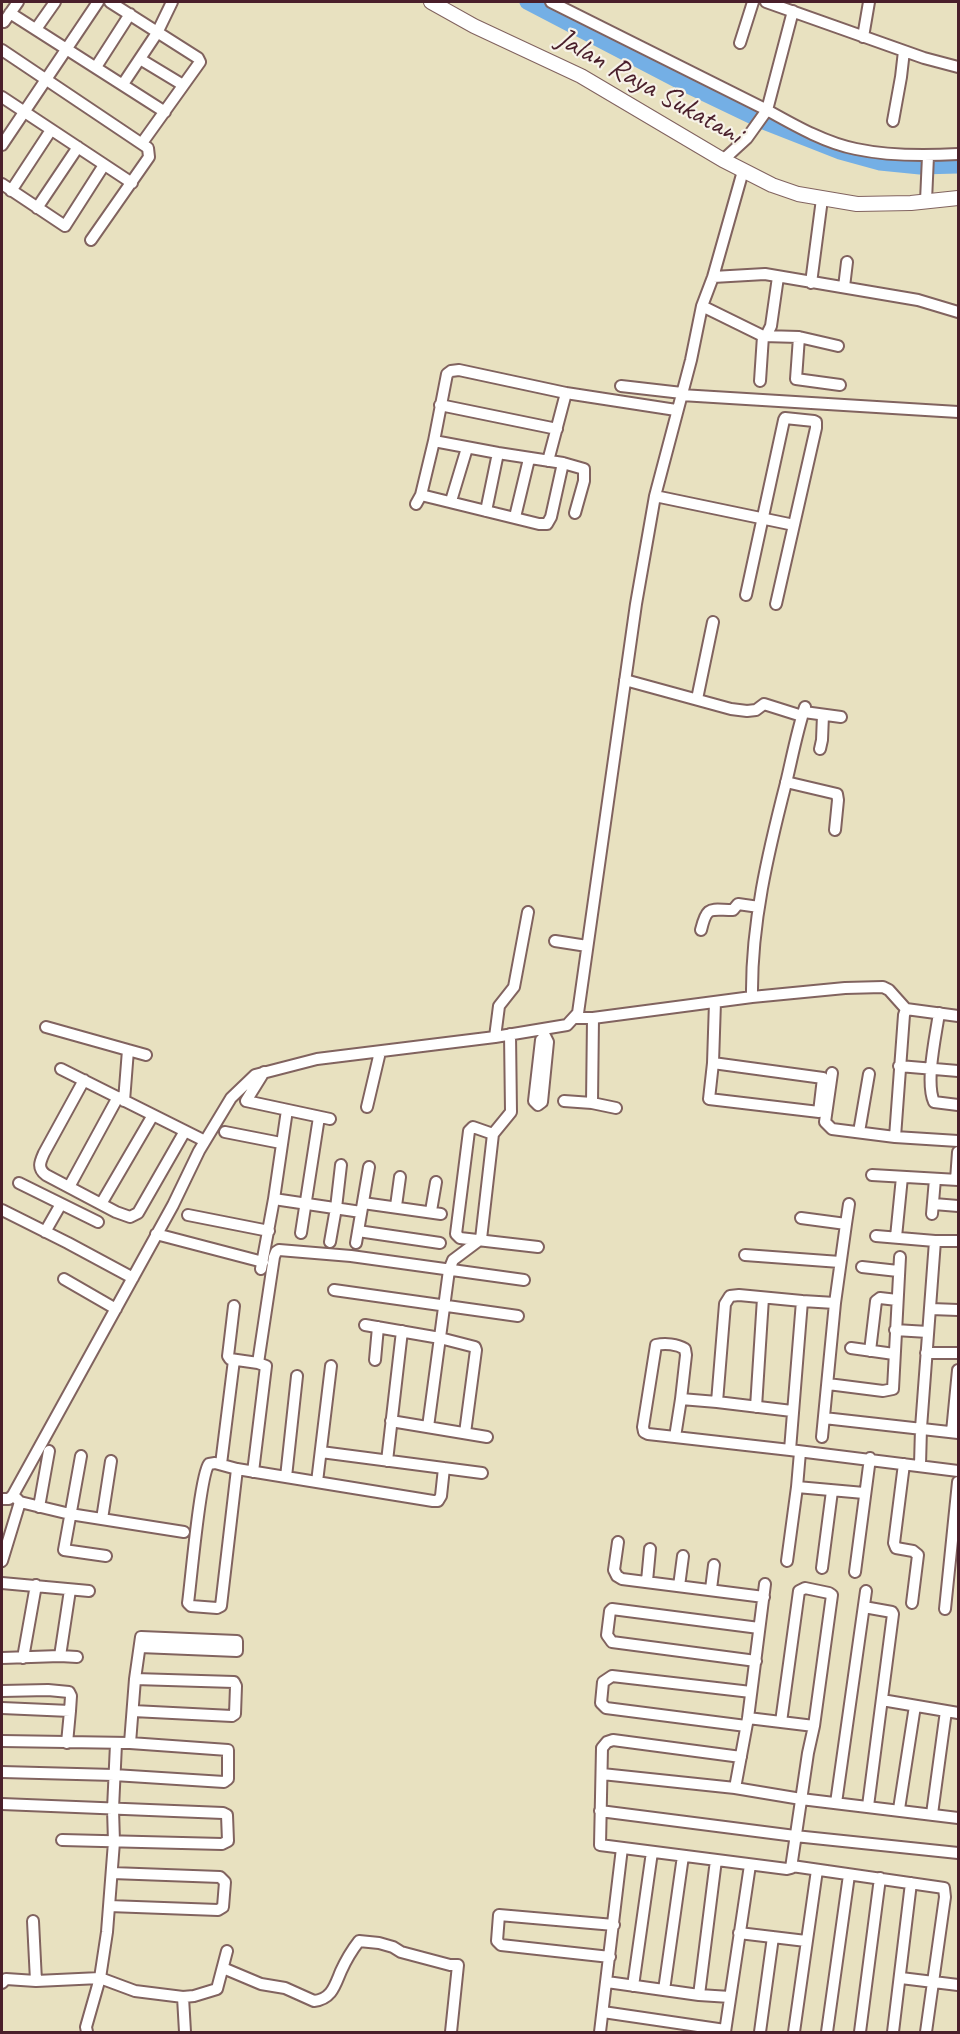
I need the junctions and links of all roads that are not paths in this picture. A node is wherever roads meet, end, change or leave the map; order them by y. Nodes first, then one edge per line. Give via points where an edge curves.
1 (18, 2) edge
2 (55, 2) edge
3 (98, 2) edge
4 (110, 2) edge
5 (172, 2) edge
6 (431, 2) edge
7 (551, 2) edge
8 (753, 2) edge
9 (766, 2) edge
10 (869, 2) edge
11 (793, 11) junction
12 (10, 13) junction
13 (130, 14) junction
14 (4, 22) dead end
15 (36, 29) junction
16 (157, 33) junction
17 (863, 37) junction
18 (740, 43) dead end
19 (67, 49) junction
20 (2, 50) edge
21 (904, 51) junction
22 (140, 59) junction
23 (958, 67) edge
24 (96, 68) junction
25 (45, 80) junction
26 (123, 84) junction
27 (183, 86) junction
28 (2, 97) edge
29 (24, 112) junction
30 (165, 112) junction
31 (765, 113) junction
32 (892, 121) dead end
33 (51, 130) junction
34 (142, 143) junction
35 (2, 145) edge
36 (78, 147) junction
37 (958, 154) edge
38 (928, 158) junction
39 (723, 160) junction
40 (104, 165) junction
41 (743, 171) junction
42 (132, 183) junction
43 (6, 187) edge
44 (958, 198) edge
45 (822, 199) junction
46 (926, 201) junction
47 (37, 208) junction
48 (91, 240) dead end
49 (847, 262) dead end
50 (713, 277) junction
51 (778, 277) junction
52 (811, 283) junction
53 (844, 287) junction
54 (702, 306) junction
55 (958, 312) edge
56 (765, 336) junction
57 (800, 337) junction
58 (838, 346) dead end
59 (760, 381) dead end
60 (840, 385) dead end
61 (621, 386) dead end
62 (566, 393) junction
63 (682, 394) junction
64 (440, 405) junction
65 (676, 410) junction
66 (958, 412) edge
67 (556, 429) junction
68 (434, 441) junction
69 (467, 448) junction
70 (498, 453) junction
71 (529, 459) junction
72 (548, 461) junction
73 (563, 463) junction
74 (655, 496) junction
75 (451, 501) junction
76 (486, 511) junction
77 (575, 513) dead end
78 (515, 517) junction
79 (762, 518) junction
80 (794, 525) junction
81 (746, 595) dead end
82 (776, 604) dead end
83 (713, 622) dead end
84 (625, 680) junction
85 (697, 699) junction
86 (804, 711) junction
87 (823, 715) junction
88 (841, 717) dead end
89 (820, 749) dead end
90 (786, 782) junction
91 (835, 830) dead end
92 (759, 907) junction
93 (528, 912) dead end
94 (701, 930) dead end
95 (555, 941) dead end
96 (587, 946) junction
97 (752, 997) junction
98 (715, 1002) junction
99 (906, 1009) junction
100 (939, 1013) junction
101 (958, 1016) edge
102 (574, 1018) junction
103 (592, 1018) junction
104 (46, 1027) dead end
105 (545, 1032) junction
106 (510, 1034) junction
107 (495, 1037) junction
108 (128, 1050) junction
109 (380, 1052) junction
110 (146, 1055) dead end
111 (713, 1064) junction
112 (899, 1066) junction
113 (61, 1069) dead end
114 (931, 1069) junction
115 (958, 1071) edge
116 (264, 1072) junction
117 (832, 1073) dead end
118 (869, 1074) dead end
119 (84, 1080) junction
120 (121, 1099) junction
121 (564, 1101) dead end
122 (592, 1103) junction
123 (958, 1105) edge
124 (368, 1107) dead end
125 (616, 1108) dead end
126 (287, 1110) junction
127 (153, 1115) junction
128 (185, 1131) junction
129 (225, 1132) dead end
130 (859, 1132) junction
131 (493, 1134) junction
132 (895, 1137) junction
133 (205, 1141) junction
134 (958, 1141) edge
135 (281, 1143) junction
136 (958, 1152) edge
137 (341, 1165) dead end
138 (369, 1167) dead end
139 (872, 1174) dead end
140 (400, 1177) dead end
141 (902, 1177) junction
142 (935, 1179) junction
143 (957, 1180) edge
144 (436, 1182) dead end
145 (19, 1183) dead end
146 (69, 1187) junction
147 (274, 1199) junction
148 (61, 1204) junction
149 (101, 1204) junction
150 (306, 1204) junction
151 (849, 1204) dead end
152 (396, 1206) junction
153 (958, 1206) edge
154 (362, 1207) junction
155 (336, 1208) junction
156 (2, 1210) edge
157 (188, 1215) dead end
158 (801, 1218) dead end
159 (98, 1222) dead end
160 (846, 1224) junction
161 (269, 1231) junction
162 (358, 1231) junction
163 (45, 1232) junction
164 (301, 1233) dead end
165 (156, 1234) junction
166 (876, 1236) dead end
167 (896, 1237) junction
168 (481, 1239) junction
169 (935, 1240) junction
170 (958, 1241) edge
171 (330, 1242) dead end
172 (356, 1243) dead end
173 (440, 1243) dead end
174 (538, 1248) dead end
175 (746, 1256) dead end
176 (900, 1257) dead end
177 (840, 1262) junction
178 (862, 1266) dead end
179 (449, 1270) junction
180 (898, 1271) junction
181 (133, 1278) junction
182 (64, 1279) dead end
183 (524, 1280) dead end
184 (334, 1290) dead end
185 (763, 1298) junction
186 (897, 1300) junction
187 (802, 1301) junction
188 (835, 1303) junction
189 (234, 1306) dead end
190 (444, 1306) junction
191 (116, 1309) junction
192 (931, 1309) junction
193 (958, 1310) edge
194 (518, 1316) dead end
195 (365, 1325) dead end
196 (378, 1327) junction
197 (895, 1330) junction
198 (402, 1331) junction
199 (928, 1332) junction
200 (440, 1338) junction
201 (851, 1348) dead end
202 (870, 1351) junction
203 (926, 1353) junction
204 (958, 1353) edge
205 (894, 1354) junction
206 (234, 1360) junction
207 (375, 1360) dead end
208 (258, 1363) junction
209 (331, 1366) dead end
210 (958, 1370) edge
211 (297, 1376) dead end
212 (828, 1384) junction
213 (681, 1399) junction
214 (717, 1402) junction
215 (756, 1407) junction
216 (792, 1411) junction
217 (824, 1418) junction
218 (391, 1421) junction
219 (428, 1427) junction
220 (921, 1428) junction
221 (955, 1432) edge
222 (465, 1433) junction
223 (488, 1437) dead end
224 (675, 1437) junction
225 (822, 1437) dead end
226 (50, 1450) dead end
227 (795, 1451) junction
228 (321, 1452) junction
229 (81, 1456) dead end
230 (870, 1458) junction
231 (111, 1461) dead end
232 (387, 1461) junction
233 (221, 1464) junction
234 (904, 1464) junction
235 (920, 1465) junction
236 (444, 1468) junction
237 (237, 1469) junction
238 (958, 1471) edge
239 (253, 1472) junction
240 (482, 1473) dead end
241 (286, 1477) junction
242 (317, 1482) junction
243 (958, 1482) edge
244 (797, 1487) junction
245 (832, 1491) junction
246 (864, 1493) junction
247 (2, 1499) edge
248 (17, 1499) junction
249 (39, 1507) junction
250 (70, 1514) junction
251 (102, 1519) junction
252 (184, 1532) dead end
253 (618, 1542) dead end
254 (650, 1549) dead end
255 (106, 1556) dead end
256 (683, 1557) dead end
257 (2, 1561) edge
258 (788, 1561) dead end
259 (714, 1565) dead end
260 (822, 1568) dead end
261 (855, 1572) dead end
262 (647, 1581) junction
263 (2, 1583) edge
264 (765, 1584) dead end
265 (36, 1586) junction
266 (679, 1586) junction
267 (711, 1589) junction
268 (70, 1590) junction
269 (89, 1591) dead end
270 (866, 1591) dead end
271 (764, 1597) junction
272 (912, 1603) dead end
273 (864, 1607) junction
274 (945, 1609) dead end
275 (759, 1628) junction
276 (140, 1647) junction
277 (60, 1656) junction
278 (77, 1657) dead end
279 (2, 1658) edge
280 (23, 1658) junction
281 (756, 1661) junction
282 (135, 1679) junction
283 (2, 1691) edge
284 (751, 1692) junction
285 (882, 1700) junction
286 (915, 1706) junction
287 (2, 1708) edge
288 (70, 1710) junction
289 (133, 1711) junction
290 (946, 1711) junction
291 (958, 1713) edge
292 (747, 1722) junction
293 (781, 1722) junction
294 (814, 1726) junction
295 (2, 1741) edge
296 (67, 1743) junction
297 (130, 1743) junction
298 (116, 1744) junction
299 (741, 1757) junction
300 (2, 1772) edge
301 (602, 1773) junction
302 (114, 1775) junction
303 (735, 1788) junction
304 (801, 1799) junction
305 (836, 1803) junction
306 (2, 1804) edge
307 (868, 1806) junction
308 (113, 1809) junction
309 (899, 1809) junction
310 (600, 1811) junction
311 (932, 1814) junction
312 (958, 1818) edge
313 (795, 1836) junction
314 (62, 1840) dead end
315 (114, 1842) junction
316 (622, 1848) junction
317 (652, 1852) junction
318 (958, 1853) edge
319 (683, 1856) junction
320 (716, 1860) junction
321 (750, 1864) junction
322 (792, 1866) junction
323 (817, 1870) junction
324 (112, 1873) junction
325 (849, 1875) junction
326 (880, 1878) junction
327 (911, 1883) junction
328 (109, 1905) junction
329 (33, 1921) dead end
330 (614, 1925) junction
331 (740, 1933) junction
332 (773, 1937) junction
333 (806, 1941) junction
334 (227, 1951) dead end
335 (610, 1958) junction
336 (223, 1968) junction
337 (100, 1978) junction
338 (901, 1978) junction
339 (36, 1981) junction
340 (607, 1982) junction
341 (934, 1982) junction
342 (2, 1983) edge
343 (958, 1985) edge
344 (633, 1986) junction
345 (664, 1990) junction
346 (699, 1995) junction
347 (183, 1997) junction
348 (730, 1997) junction
349 (603, 2012) junction
350 (725, 2031) edge
351 (87, 2032) edge
352 (185, 2032) edge
353 (451, 2032) edge
354 (600, 2032) edge
355 (760, 2032) edge
356 (794, 2032) edge
357 (827, 2032) edge
358 (860, 2032) edge
359 (893, 2032) edge
360 (926, 2032) edge

1 - 12 street
2 - 15 street
3 - 19 street
4 - 13 street
5 - 16 street
6 - 39 main road, Jalan Raya Sukatani via 581,76
7 - 31 street
8 - 18 street
9 - 11 street
10 - 17 street
11 - 17 street
11 - 31 street
12 - 14 street
12 - 15 street
13 - 16 street
13 - 24 street
15 - 19 street
16 - 22 street
16 - 27 street via 200,62
17 - 21 street
19 - 24 street
19 - 25 street
20 - 25 street
21 - 23 street
21 - 32 street
22 - 26 street
22 - 27 street
24 - 26 street
25 - 29 street
25 - 34 street
26 - 30 street
27 - 30 street
28 - 29 street
29 - 33 street
29 - 35 street
30 - 34 street
31 - 38 street via 855,149
31 - 39 street via 747,138
33 - 36 street
33 - 43 street
34 - 42 street via 148,148 148,157
36 - 40 street
36 - 47 street
37 - 38 street
38 - 46 street
39 - 41 main road, Jalan Raya Sukatani
40 - 42 street
40 - 47 street via 65,226
41 - 45 main road, Jalan Raya Sukatani via 772,185
41 - 50 street
42 - 48 street
43 - 47 street
44 - 46 main road, Jalan Raya Sukatani
45 - 46 main road, Jalan Raya Sukatani via 864,204
45 - 52 street
49 - 53 street
50 - 51 street
50 - 54 street
51 - 52 street
51 - 56 street via 771,326
52 - 53 street
53 - 55 street via 918,300
54 - 56 street
54 - 63 street
56 - 57 street
56 - 59 street
57 - 58 street
57 - 60 street via 796,379
61 - 63 street
62 - 64 street via 459,370 447,374
62 - 65 street
62 - 67 street
63 - 65 street
63 - 66 street
64 - 67 street
64 - 68 street
65 - 74 street
67 - 72 street
68 - 69 street
68 - 75 street via 418,499
69 - 70 street
69 - 75 street
70 - 71 street
70 - 76 street
71 - 72 street
71 - 78 street
72 - 73 street
73 - 77 street via 584,469
73 - 78 street via 547,524
74 - 79 street
74 - 84 street
75 - 76 street
76 - 78 street
79 - 80 street
79 - 80 street via 785,418 814,421 816,428
79 - 81 street
80 - 82 street
83 - 85 street
84 - 85 street
84 - 96 street
85 - 86 street via 747,711 764,704
86 - 87 street
86 - 90 street
87 - 88 street
87 - 89 street
90 - 91 street via 837,794
90 - 92 street
92 - 94 street via 738,904 733,910 708,910
92 - 97 street
93 - 107 street via 514,987 499,1006
95 - 96 street
96 - 102 street via 581,999
97 - 98 street
97 - 99 street via 883,987
98 - 103 street
98 - 111 street
99 - 100 street
99 - 112 street
100 - 101 street
100 - 114 street
102 - 103 street
102 - 105 street via 567,1025
103 - 122 street
104 - 108 street
105 - 105 street via 548,1042 542,1102 538,1105 534,1101
105 - 106 street
106 - 107 street
106 - 131 street via 511,1112
107 - 109 street
108 - 110 street
108 - 120 street
109 - 116 street via 316,1059
109 - 124 street
111 - 111 street via 823,1078 819,1112 709,1099
112 - 114 street
112 - 132 street
113 - 119 street
114 - 115 street
114 - 123 street via 934,1102
116 - 126 street via 246,1101
116 - 133 street via 255,1075 231,1098
117 - 130 street via 825,1122 832,1129
118 - 130 street
119 - 120 street
119 - 146 street via 39,1165 42,1172
120 - 127 street
120 - 146 street
121 - 122 street
122 - 125 street
126 - 135 street
126 - 150 street via 324,1118
127 - 128 street
127 - 149 street
128 - 133 street
128 - 149 street via 138,1213 125,1216
129 - 135 street
130 - 132 street
131 - 168 street
131 - 168 street via 473,1127 469,1131 456,1228 460,1238
132 - 134 street
133 - 165 street
135 - 147 street
136 - 143 street
137 - 155 street
138 - 154 street
139 - 141 street
140 - 152 street
141 - 142 street
141 - 167 street
142 - 143 street
142 - 153 street via 933,1209
144 - 152 street via 436,1212
145 - 148 street
146 - 149 street
147 - 150 street
147 - 161 street
148 - 159 street
148 - 163 street
150 - 155 street
150 - 164 street
151 - 160 street
152 - 154 street
154 - 155 street
154 - 162 street
155 - 171 street
156 - 163 street
157 - 161 street
158 - 160 street
160 - 177 street
161 - 165 street via 262,1266
162 - 172 street
162 - 173 street
163 - 181 street
165 - 181 street
166 - 167 street
167 - 169 street
168 - 174 street
168 - 179 street via 453,1260
169 - 170 street
169 - 192 street
175 - 177 street
176 - 180 street
177 - 188 street
178 - 180 street
179 - 183 street
179 - 190 street
179 - 208 street via 279,1250
180 - 186 street
181 - 191 street
182 - 191 street
184 - 190 street
185 - 187 street
185 - 214 street via 730,1296 725,1304
185 - 215 street
186 - 197 street
186 - 202 street via 876,1300
187 - 188 street
187 - 216 street
188 - 212 street
189 - 206 street via 228,1356
190 - 194 street
190 - 200 street
191 - 248 street
192 - 193 street
192 - 199 street
195 - 196 street
196 - 198 street
196 - 207 street
197 - 199 street
197 - 205 street
198 - 200 street
198 - 218 street
199 - 203 street
200 - 219 street
200 - 222 street via 471,1345 476,1350
201 - 202 street
202 - 205 street
203 - 204 street
203 - 220 street
205 - 212 street via 894,1385 890,1391
206 - 208 street
206 - 233 street
208 - 239 street via 266,1366
209 - 228 street
210 - 221 street
211 - 241 street
212 - 217 street
213 - 214 street
213 - 224 street
213 - 224 street via 685,1349 656,1345 644,1432
214 - 215 street
215 - 216 street
216 - 227 street
217 - 220 street
217 - 225 street
218 - 219 street
218 - 232 street
219 - 222 street
220 - 221 street
220 - 235 street
222 - 223 street
224 - 227 street
226 - 249 street
227 - 230 street
227 - 244 street
228 - 232 street
228 - 242 street
229 - 250 street
230 - 234 street
230 - 246 street
231 - 251 street
232 - 236 street
233 - 237 street
233 - 237 street via 209,1464 205,1473 188,1603 191,1606 221,1606
234 - 235 street
234 - 272 street via 894,1543 896,1548 918,1555
235 - 238 street
236 - 240 street
236 - 242 street via 438,1501
237 - 239 street
239 - 241 street
241 - 242 street
243 - 274 street
244 - 245 street
244 - 258 street
245 - 246 street
245 - 260 street
246 - 261 street
247 - 248 street
248 - 249 street
248 - 257 street
249 - 250 street
250 - 251 street
250 - 255 street via 64,1550
251 - 252 street
253 - 262 street via 614,1570 617,1576
254 - 262 street
256 - 266 street
259 - 267 street
262 - 266 street
263 - 265 street
264 - 271 street
265 - 268 street
265 - 280 street
266 - 267 street
267 - 271 street
268 - 269 street
268 - 277 street
270 - 273 street
271 - 275 street
273 - 285 street via 893,1614
273 - 305 street
275 - 281 street
275 - 281 street via 612,1609 607,1635 612,1641
276 - 276 street via 237,1651 237,1641 141,1637
276 - 282 street
277 - 278 street
277 - 280 street
279 - 280 street
281 - 284 street
282 - 289 street
282 - 289 street via 234,1682 235,1714
283 - 288 street via 69,1692
284 - 292 street
284 - 292 street via 612,1676 603,1682 602,1703 606,1708
285 - 286 street
285 - 307 street
286 - 290 street
286 - 309 street
287 - 288 street
288 - 296 street
289 - 297 street
290 - 291 street
290 - 311 street
292 - 293 street
292 - 299 street
293 - 294 street
293 - 294 street via 799,1591 805,1588 832,1595
294 - 304 street
295 - 296 street
296 - 298 street
297 - 298 street
297 - 302 street via 228,1750 228,1779 224,1782
298 - 302 street
299 - 301 street via 613,1740 602,1748
299 - 303 street
300 - 302 street
301 - 303 street
301 - 310 street
302 - 308 street
303 - 304 street
304 - 305 street
304 - 313 street
305 - 307 street
306 - 308 street
307 - 309 street
308 - 315 street
308 - 315 street via 223,1813 227,1815 228,1841
309 - 311 street
310 - 313 street
310 - 316 street via 600,1845
311 - 312 street
313 - 318 street
313 - 322 street
314 - 315 street
315 - 324 street
316 - 317 street
316 - 330 street
317 - 319 street
317 - 344 street
319 - 320 street
319 - 345 street
320 - 321 street
320 - 346 street
321 - 322 street via 787,1869
321 - 331 street
322 - 323 street
323 - 325 street
323 - 333 street
324 - 328 street
324 - 328 street via 220,1877 225,1882 224,1907 218,1910
325 - 326 street
325 - 357 street
326 - 327 street
326 - 358 street
327 - 338 street
327 - 341 street via 941,1886 945,1891
328 - 337 street
329 - 339 street
330 - 335 street
330 - 335 street via 499,1915 497,1941 501,1945
331 - 332 street
331 - 348 street
332 - 333 street
332 - 355 street
333 - 356 street
334 - 336 street
335 - 340 street
336 - 347 street via 217,1989
336 - 353 street via 314,2001 338,1983 358,1941 458,1965
337 - 339 street
337 - 347 street via 135,1991
337 - 351 street
338 - 341 street
338 - 359 street
339 - 342 street via 6,1979
340 - 344 street
340 - 349 street
341 - 343 street
341 - 360 street
344 - 345 street
345 - 346 street
346 - 348 street
347 - 352 street
348 - 350 street
349 - 350 street
349 - 354 street

